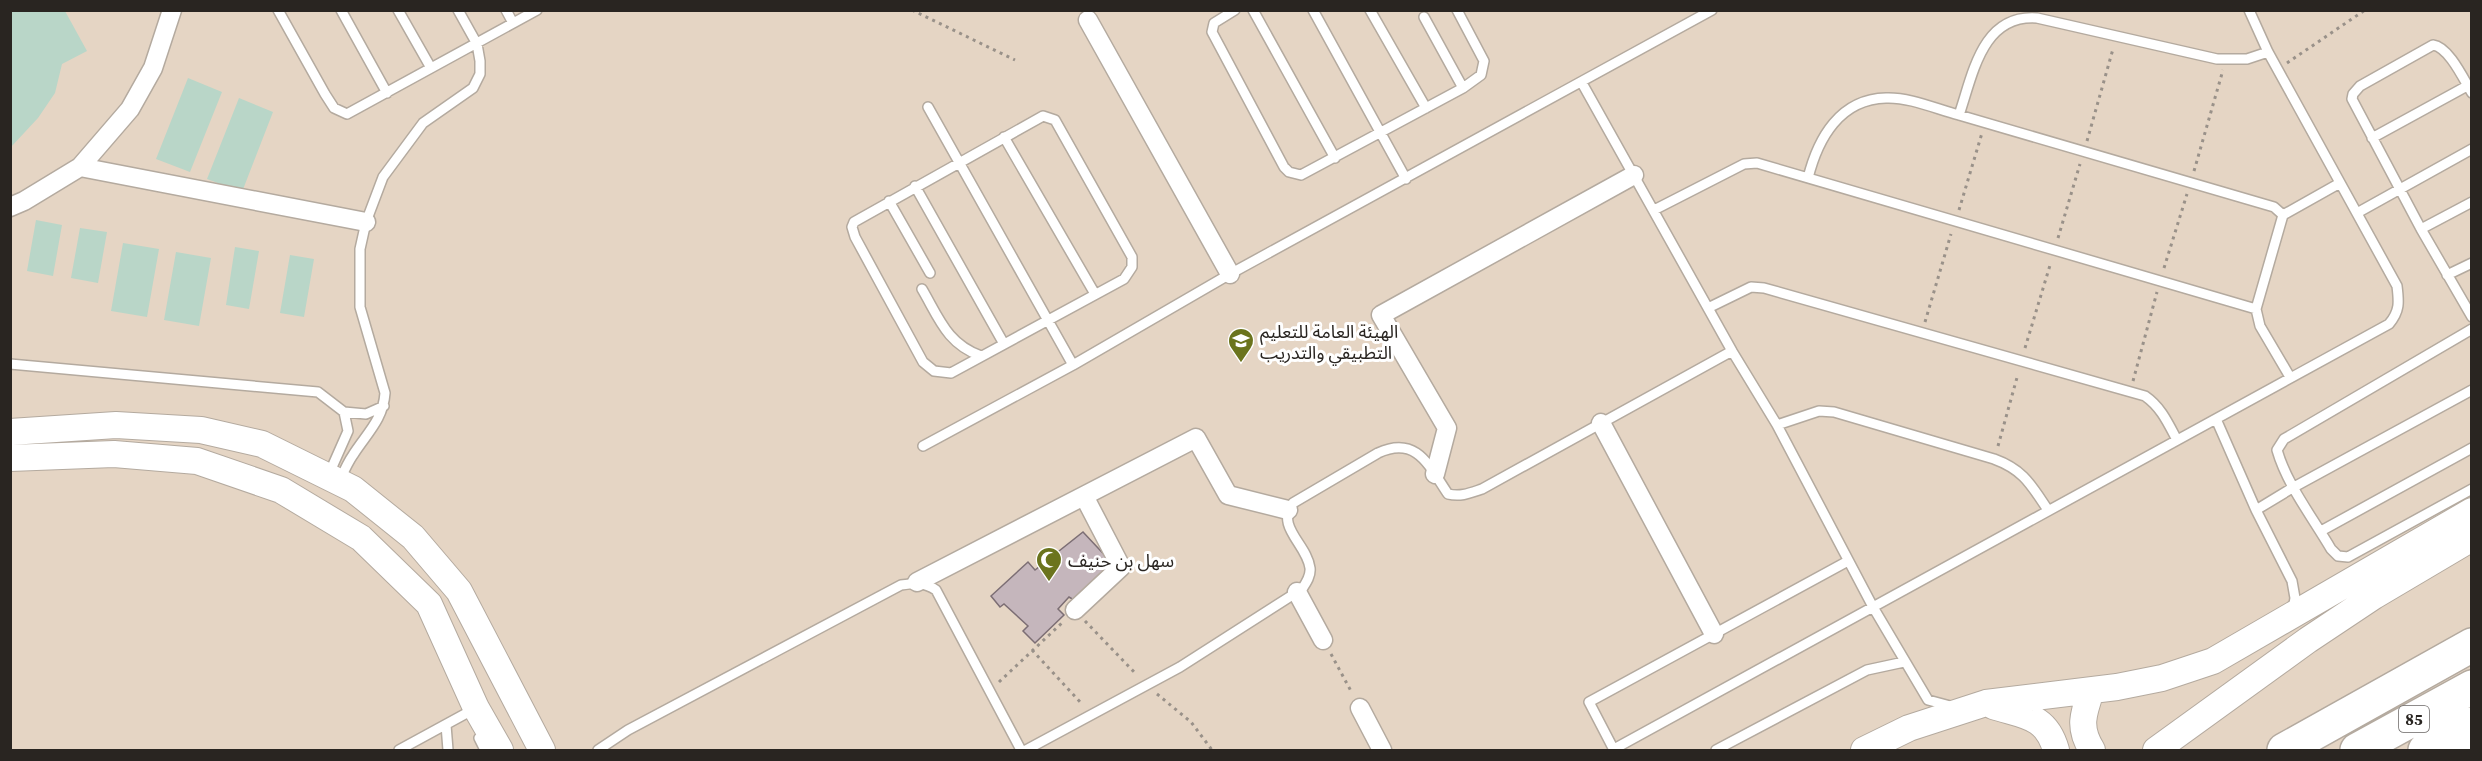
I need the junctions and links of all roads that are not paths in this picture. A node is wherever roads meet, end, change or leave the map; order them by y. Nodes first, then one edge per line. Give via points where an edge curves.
1 (172, 10) edge
2 (278, 10) edge
3 (341, 10) edge
4 (398, 10) edge
5 (458, 10) edge
6 (506, 10) edge
7 (537, 10) edge
8 (1235, 10) edge
9 (1253, 10) edge
10 (1313, 10) edge
11 (1370, 10) edge
12 (1457, 10) edge
13 (1712, 10) edge
14 (2249, 10) edge
15 (1424, 17) dead end
16 (1088, 20) dead end
17 (513, 23) junction
18 (477, 44) junction
19 (2268, 52) junction
20 (431, 68) junction
21 (1582, 82) junction
22 (1463, 88) junction
23 (2469, 90) edge
24 (387, 93) junction
25 (928, 107) dead end
26 (1426, 108) junction
27 (1959, 115) junction
28 (1380, 133) junction
29 (1004, 137) junction
30 (2372, 138) junction
31 (2472, 149) edge
32 (1335, 158) junction
33 (960, 162) junction
34 (80, 167) junction
35 (1634, 175) junction
36 (1808, 178) junction
37 (1406, 179) junction
38 (2340, 183) junction
39 (915, 186) junction
40 (2400, 187) junction
41 (889, 201) junction
42 (2472, 202) edge
43 (10, 207) edge
44 (1654, 210) junction
45 (2357, 213) junction
46 (2283, 215) junction
47 (366, 222) junction
48 (2421, 229) junction
49 (2472, 263) edge
50 (930, 273) dead end
51 (1230, 274) junction
52 (2447, 275) junction
53 (922, 289) dead end
54 (1095, 294) junction
55 (1708, 308) junction
56 (2256, 309) junction
57 (2472, 317) edge
58 (1048, 320) junction
59 (2472, 328) edge
60 (1004, 344) junction
61 (1732, 351) junction
62 (981, 356) junction
63 (10, 364) edge
64 (1073, 364) junction
65 (2289, 377) junction
66 (2472, 390) edge
67 (384, 406) junction
68 (344, 412) junction
69 (2216, 418) junction
70 (1601, 423) junction
71 (1777, 425) junction
72 (10, 432) edge
73 (2177, 440) junction
74 (923, 446) dead end
75 (2472, 448) edge
76 (10, 458) edge
77 (1435, 474) junction
78 (333, 479) junction
79 (2294, 486) junction
80 (2472, 489) edge
81 (1084, 496) junction
82 (1288, 510) junction
83 (2048, 510) junction
84 (2256, 510) junction
85 (2472, 511) edge
86 (2320, 531) junction
87 (2472, 538) edge
88 (2338, 556) junction
89 (1848, 561) junction
90 (2380, 565) junction
91 (917, 582) junction
92 (1298, 592) junction
93 (1873, 607) junction
94 (1075, 610) road end
95 (2291, 618) junction
96 (1714, 634) junction
97 (1323, 640) road end
98 (2472, 645) edge
99 (2472, 659) edge
100 (1904, 662) junction
101 (2472, 687) edge
102 (2091, 691) junction
103 (1928, 700) junction
104 (1976, 707) junction
105 (476, 708) junction
106 (1360, 708) road end
107 (2472, 724) edge
108 (446, 725) junction
109 (1909, 728) junction
110 (489, 744) edge
111 (2472, 747) edge
112 (399, 750) edge
113 (448, 750) edge
114 (485, 750) edge
115 (542, 750) edge
116 (598, 750) edge
117 (1024, 750) edge
118 (1382, 750) edge
119 (1614, 750) edge
120 (1716, 750) edge
121 (1864, 750) edge
122 (2056, 750) edge
123 (2092, 750) edge
124 (2156, 750) edge
125 (2284, 750) edge
126 (2307, 750) edge
127 (2357, 750) edge
128 (2425, 750) edge
129 (2466, 750) edge

1 - 34 street via 153,68 129,109
2 - 24 lane via 334,108 347,114
3 - 24 lane
4 - 20 lane
5 - 18 lane
6 - 17 lane
7 - 17 lane
8 - 32 lane via 1214,22 1212,32 1284,167 1301,175
9 - 32 lane
10 - 28 lane
11 - 26 lane
12 - 22 lane via 1485,66 1481,75
13 - 21 lane
14 - 19 lane
15 - 22 lane
16 - 51 street
17 - 18 lane
18 - 20 lane
18 - 47 lane via 480,74 473,88 423,123 383,177
19 - 27 lane via 2226,60 2037,18 2018,18 1991,35
19 - 38 lane
20 - 24 lane
21 - 35 lane
21 - 37 lane
22 - 26 lane
23 - 30 lane
23 - 30 lane via 2443,48 2428,47 2355,89 2352,99
25 - 33 lane
26 - 28 lane
27 - 36 lane via 1907,100 1888,98 1862,103 1837,117 1827,130
27 - 46 lane via 2274,207
28 - 32 lane
28 - 37 lane
29 - 33 lane
29 - 54 lane
29 - 54 lane via 1043,116 1059,126 1132,257 1127,276
30 - 40 lane
31 - 40 lane
33 - 39 lane
33 - 58 lane
34 - 43 street
34 - 47 street
35 - 44 lane
35 - 77 street via 1381,315 1447,428
36 - 44 lane via 1771,165 1744,164
36 - 56 lane
37 - 51 lane
38 - 45 lane
38 - 46 lane
39 - 41 lane
39 - 60 lane
40 - 45 lane
40 - 48 lane
41 - 50 lane
41 - 62 lane via 858,219 852,232 923,362 934,371 951,373
42 - 48 lane
44 - 55 lane
45 - 65 lane via 2397,286 2397,315 2390,324
46 - 56 lane
47 - 67 lane via 360,249 360,307 385,393
48 - 52 lane
49 - 52 lane
51 - 64 lane
52 - 57 lane
53 - 62 lane via 953,340
54 - 58 lane
55 - 61 lane
55 - 73 lane via 1751,288 1764,288 2130,391 2155,403
56 - 65 lane via 2260,326
58 - 60 lane
58 - 64 lane
59 - 79 lane via 2284,439 2277,450
60 - 62 lane
61 - 70 lane
61 - 71 lane
63 - 68 lane via 318,392
64 - 74 lane
65 - 69 lane
66 - 79 lane
67 - 68 lane via 366,414
67 - 78 lane via 378,423
68 - 78 lane via 348,431
69 - 73 lane
69 - 84 lane
70 - 77 lane via 1468,494 1448,494
70 - 96 street
71 - 83 lane via 1819,411 1834,412 1994,459 2026,476
71 - 89 lane
72 - 78 street via 116,425 201,430 262,444
73 - 83 lane
75 - 86 lane
76 - 105 street via 114,454 197,460 281,490 361,538 429,604
77 - 82 lane via 1421,454 1401,447 1388,448 1293,503
78 - 115 street via 352,489 413,537 459,591
79 - 84 lane
79 - 86 lane
80 - 88 lane via 2348,557
81 - 82 street via 1196,438 1228,495
81 - 91 street
81 - 94 street via 1121,567
82 - 92 lane via 1288,526 1310,568 1309,577
83 - 93 lane
84 - 95 lane via 2292,581 2295,597
85 - 90 street
86 - 88 lane
87 - 124 street via 2327,627
88 - 90 lane via 2355,565
89 - 93 lane
89 - 96 lane
90 - 95 street
91 - 116 lane via 901,585 628,730
91 - 117 lane via 936,590
92 - 97 street
92 - 117 lane via 1180,667
93 - 100 lane
93 - 119 lane
95 - 102 street via 2213,661 2162,678
96 - 119 lane via 1589,702
98 - 125 highway
99 - 126 street
100 - 103 lane
100 - 120 lane via 1867,670
101 - 127 highway, 85
102 - 104 street
102 - 123 street via 2083,716 2084,737
103 - 104 lane
103 - 109 lane
104 - 109 street
104 - 122 street via 2042,722 2052,735
105 - 108 lane
105 - 110 street
106 - 118 street
107 - 128 highway, 85
108 - 112 lane
108 - 113 lane
109 - 121 street
110 - 114 lane
111 - 129 street

